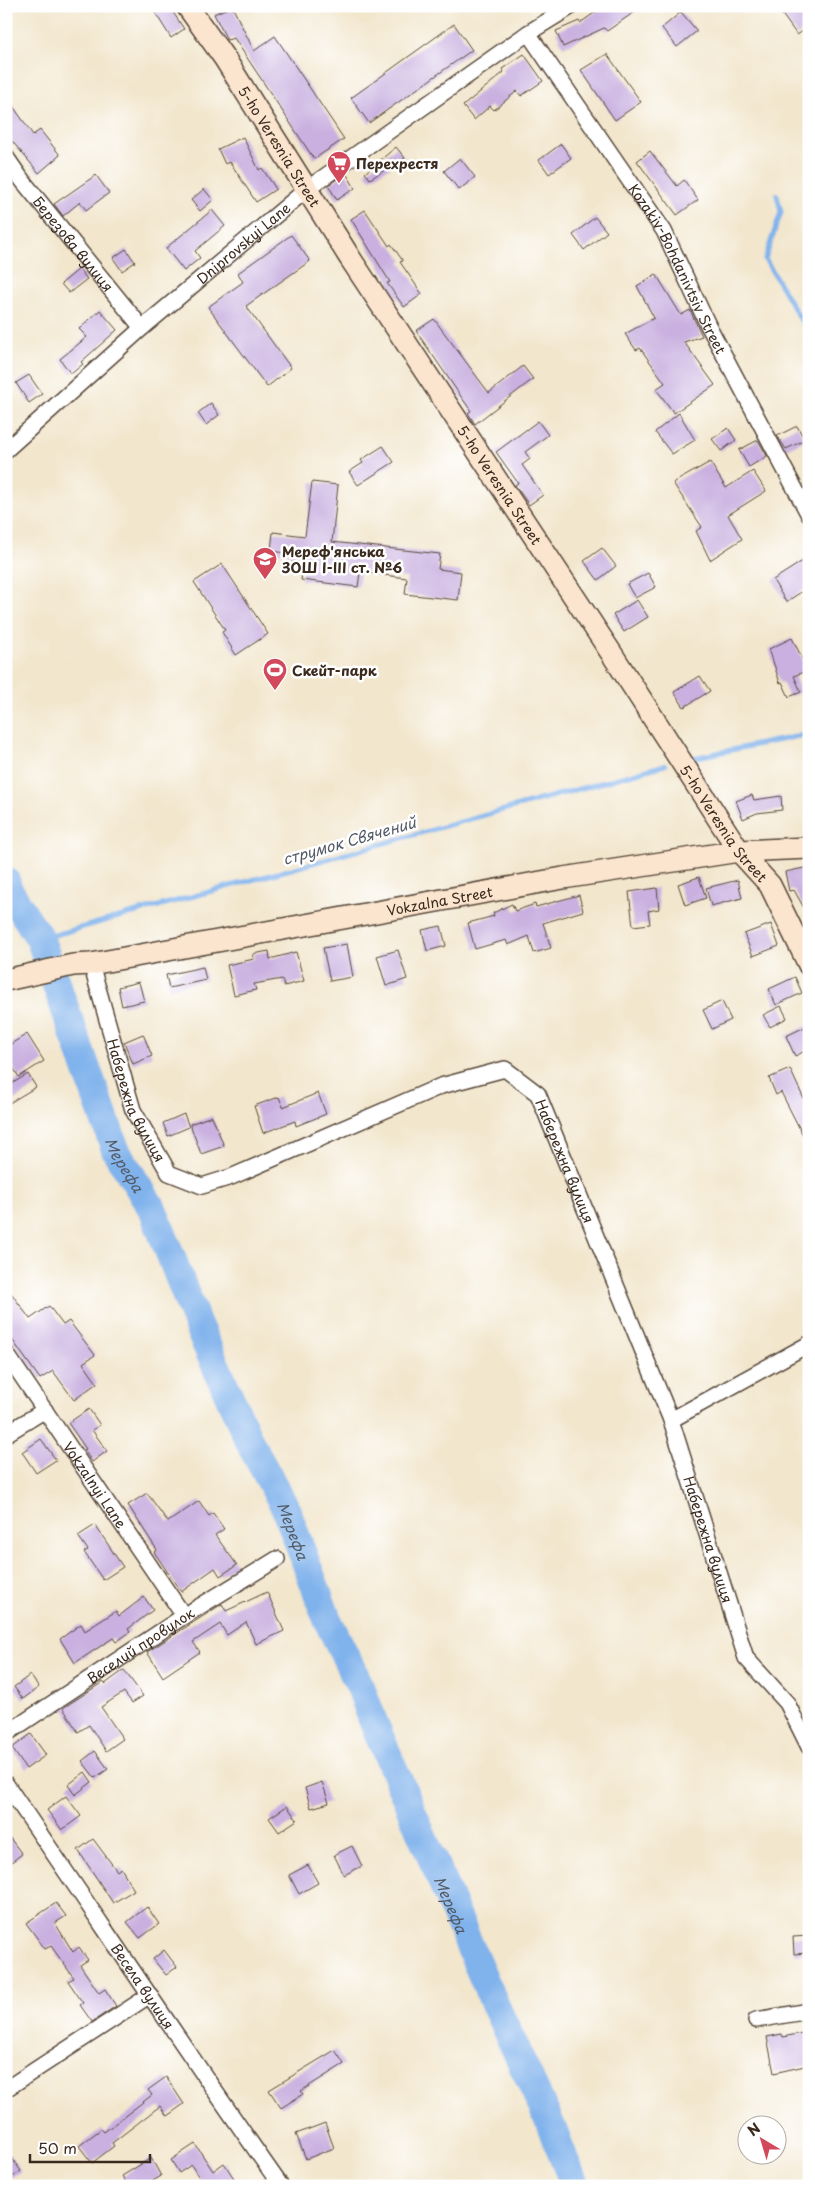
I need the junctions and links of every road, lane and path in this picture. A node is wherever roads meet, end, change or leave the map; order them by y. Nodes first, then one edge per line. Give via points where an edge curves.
1 (187, 6) edge
2 (572, 6) edge
3 (528, 33) junction
4 (6, 157) edge
5 (307, 189) junction
6 (142, 328) junction
7 (6, 450) edge
8 (809, 515) edge
9 (809, 848) edge
10 (739, 851) junction
11 (82, 965) junction
12 (809, 965) edge
13 (12, 979) edge
14 (809, 1344) edge
15 (6, 1353) edge
16 (45, 1410) junction
17 (671, 1420) junction
18 (6, 1434) edge
19 (277, 1559) dead end
20 (184, 1616) junction
21 (6, 1734) edge
22 (809, 1747) edge
23 (6, 1784) edge
24 (150, 1994) junction
25 (809, 2011) edge
26 (756, 2020) dead end
27 (6, 2089) edge
28 (281, 2186) edge

1 - 5 street, 5-ho Veresnia Street
2 - 3 street, Dniprovskyi Lane
3 - 5 street, Dniprovskyi Lane
3 - 8 street, Kozakiv-Bohdanivtsiv Street via 664,231 708,325
4 - 6 street, Березова вулиця
5 - 6 street, Dniprovskyi Lane
5 - 10 street, 5-ho Veresnia Street
6 - 7 street, Dniprovskyi Lane
9 - 10 street, Vokzalna Street
10 - 11 street, Vokzalna Street via 563,878
10 - 12 street, 5-ho Veresnia Street via 770,885
11 - 13 street, Vokzalna Street
11 - 17 street, Набережна вулиця via 133,1110 169,1173 202,1186 231,1177 442,1086 505,1069 538,1094
14 - 17 street
15 - 16 street, Vokzalnyi Lane
16 - 18 street
16 - 20 street, Vokzalnyi Lane
17 - 22 street, Набережна вулиця via 746,1658 787,1703
19 - 20 street, Веселий провулок
20 - 21 street, Веселий провулок
23 - 24 street, Весела вулиця
24 - 27 street
24 - 28 street, Весела вулиця via 181,2045
25 - 26 street

